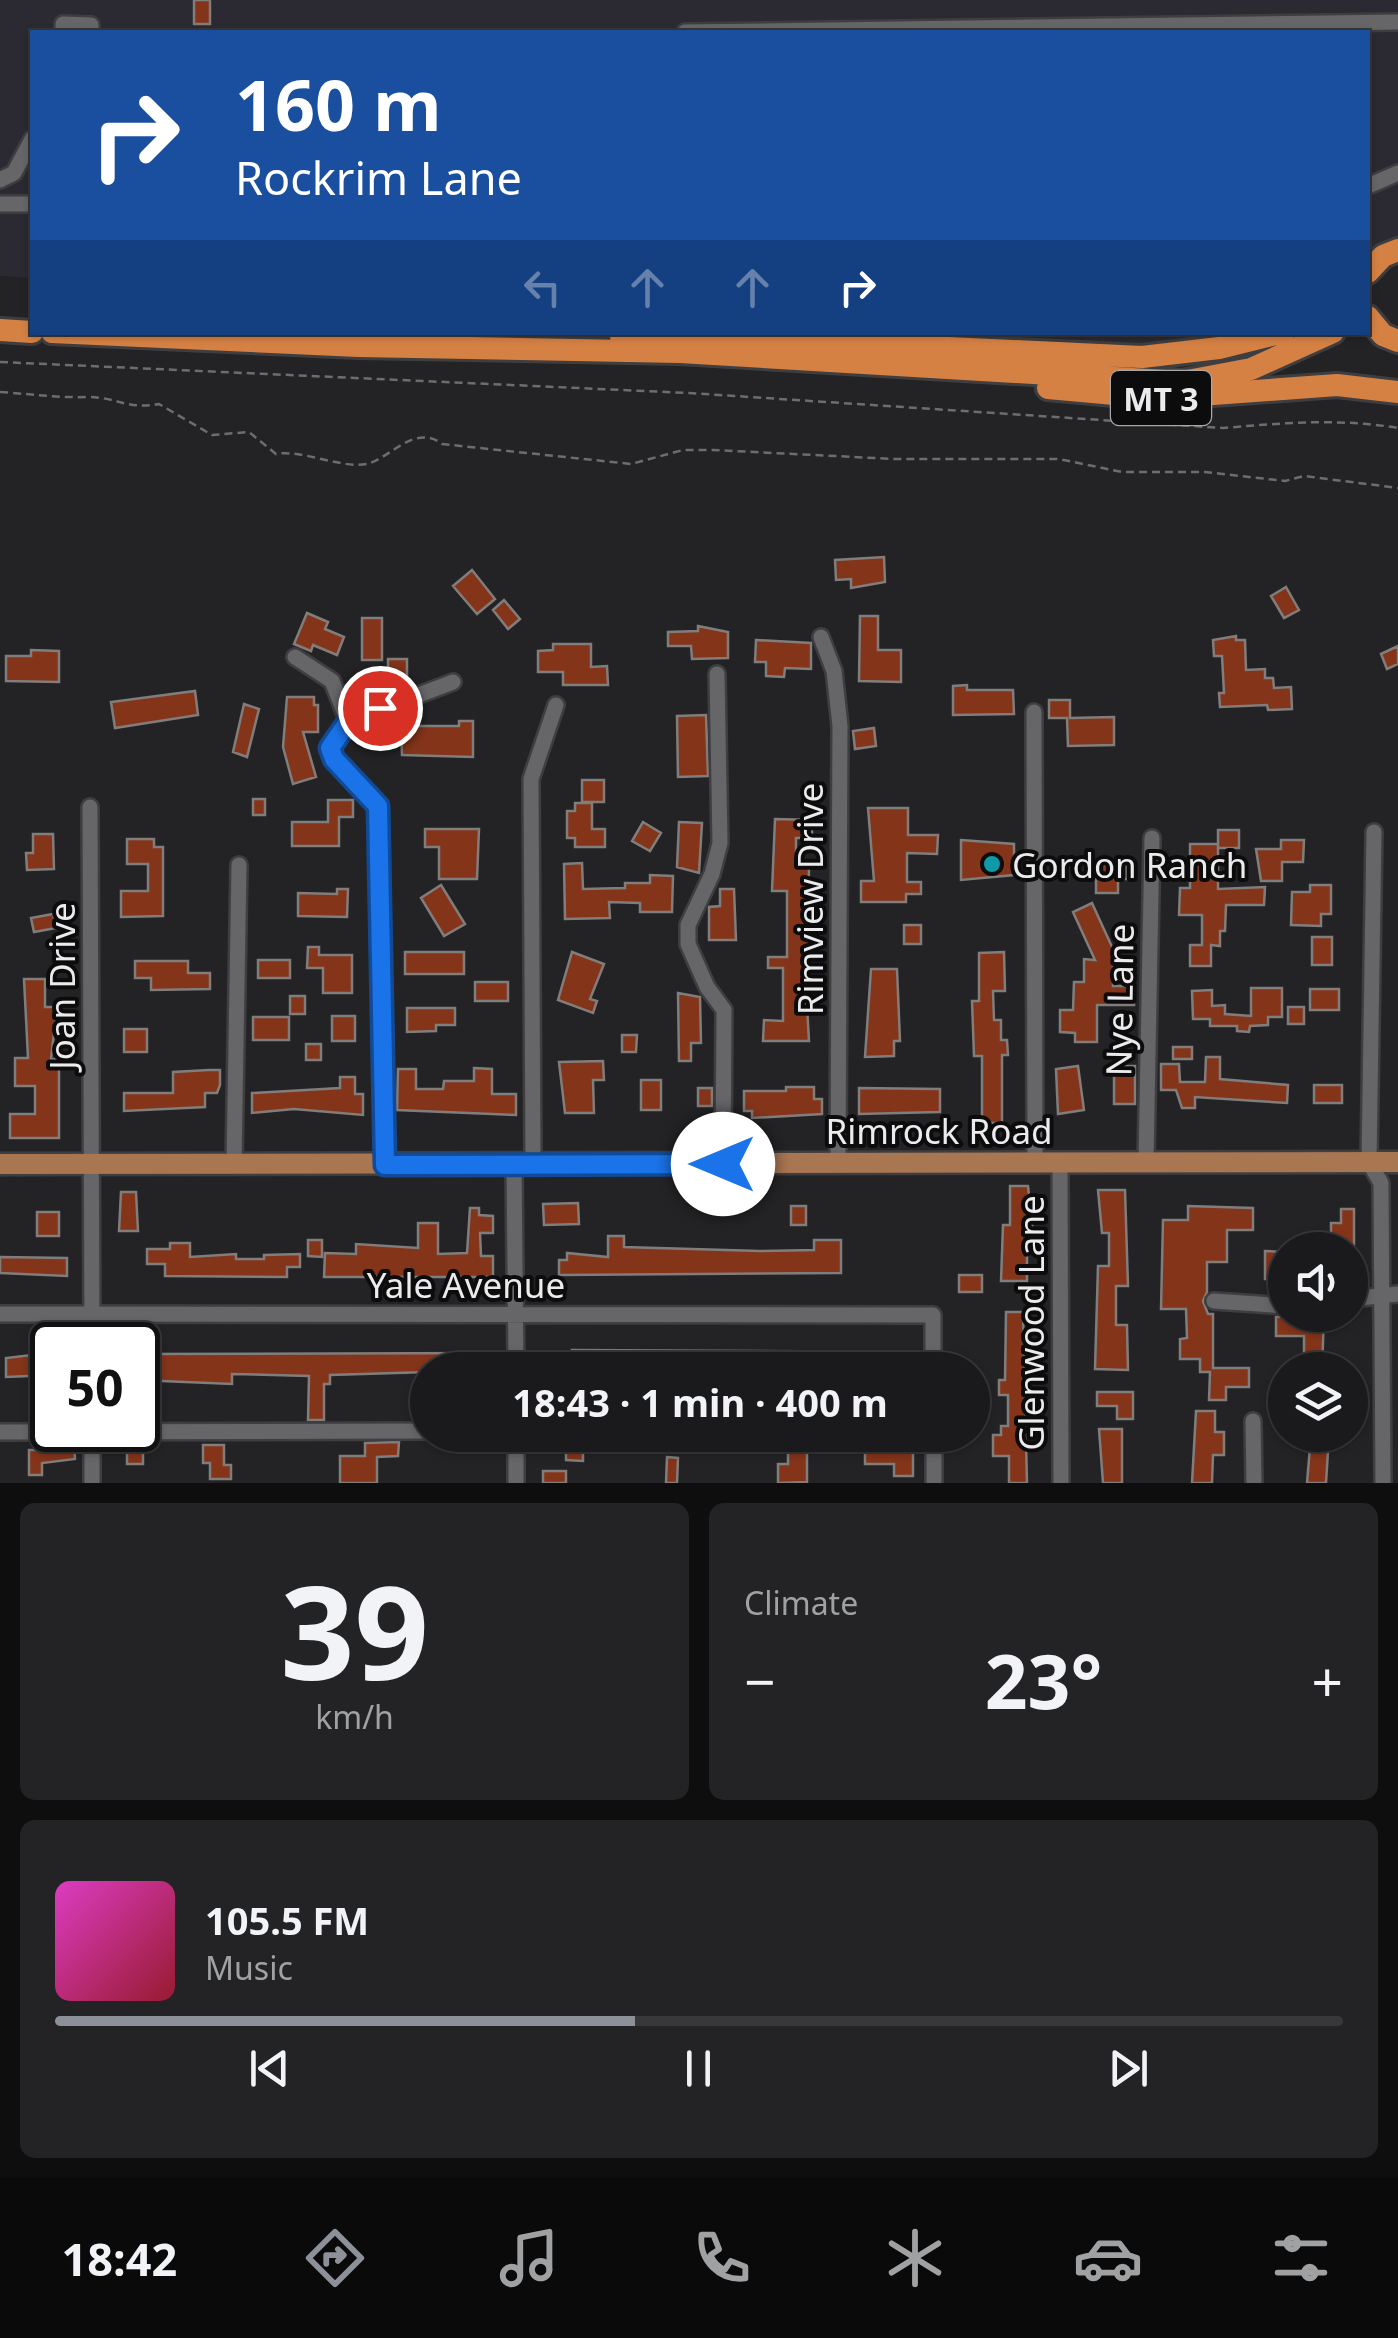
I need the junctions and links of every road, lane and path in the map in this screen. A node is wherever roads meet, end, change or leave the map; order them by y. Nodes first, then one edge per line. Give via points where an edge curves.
1 (1398, 22) edge
2 (64, 30) edge
3 (91, 30) edge
4 (828, 30) edge
5 (30, 143) edge
6 (1398, 174) edge
7 (0, 180) edge
8 (1370, 185) edge
9 (0, 204) edge
10 (30, 204) edge
11 (1398, 250) edge
12 (1370, 266) edge
13 (0, 330) edge
14 (30, 332) edge
15 (118, 335) edge
16 (645, 335) edge
17 (691, 335) edge
18 (1272, 335) edge
19 (1326, 335) edge
20 (358, 346) junction
21 (0, 362) edge
22 (926, 370) junction
23 (0, 392) edge
24 (1398, 392) edge
25 (1398, 428) edge
26 (1398, 488) edge
27 (821, 638) dead end
28 (295, 657) dead end
29 (717, 674) dead end
30 (452, 682) dead end
31 (556, 705) dead end
32 (1034, 712) dead end
33 (348, 722) junction
34 (90, 808) dead end
35 (1374, 832) dead end
36 (1152, 838) dead end
37 (239, 865) dead end
38 (1035, 1162) junction
39 (1060, 1162) junction
40 (1146, 1162) junction
41 (1370, 1162) junction
42 (1398, 1162) edge
43 (838, 1163) junction
44 (0, 1164) edge
45 (91, 1164) junction
46 (234, 1164) junction
47 (524, 1164) junction
48 (723, 1164) junction
49 (385, 1165) junction
50 (1390, 1294) edge
51 (1214, 1301) dead end
52 (1268, 1305) edge
53 (0, 1314) edge
54 (92, 1314) junction
55 (516, 1314) junction
56 (92, 1322) edge
57 (516, 1352) edge
58 (933, 1352) edge
59 (1253, 1420) dead end
60 (160, 1431) edge
61 (410, 1431) edge
62 (0, 1432) edge
63 (30, 1432) edge
64 (92, 1452) edge
65 (516, 1452) edge
66 (934, 1452) edge
67 (92, 1483) edge
68 (516, 1483) edge
69 (934, 1483) edge
70 (1061, 1483) edge
71 (1254, 1483) edge
72 (1383, 1483) edge

1 - 4 street
2 - 3 street via 63,24 92,24
5 - 7 street via 14,173
6 - 8 street
9 - 10 street
11 - 12 highway
13 - 14 highway
15 - 20 highway, MT 3
16 - 20 highway, MT 3
17 - 18 highway, MT 3 via 1142,357
19 - 22 highway via 1251,369 1182,382
20 - 22 highway, MT 3 via 680,352
21 - 25 path via 708,394 1223,428 1300,421
22 - 24 highway, MT 3 via 1160,398 1338,385
23 - 26 path via 90,397 131,408 159,404 212,435 250,432 276,454 368,464 410,439 434,439 631,464 682,450 993,456 1060,459 1122,472 1285,481 1304,476
27 - 43 street, Rimview Drive via 834,670 840,726
28 - 33 street via 332,680
29 - 48 street via 720,843 688,925 688,944 724,1010
30 - 33 street
31 - 47 street via 531,779
32 - 38 street, Glenwood Lane
33 - 49 street via 330,748 378,806
34 - 45 street, Joan Drive
35 - 41 street
36 - 40 street, Nye Lane
37 - 46 street
38 - 39 main road, Rimrock Road
38 - 43 main road, Rimrock Road
39 - 40 main road, Rimrock Road
39 - 70 street, Glenwood Lane
40 - 41 main road, Rimrock Road
41 - 42 main road, Rimrock Road
41 - 50 street via 1382,1183
43 - 48 main road, Rimrock Road
44 - 45 main road, Rimrock Road
45 - 46 main road, Rimrock Road
45 - 54 street, Joan Drive
46 - 49 main road, Rimrock Road
47 - 48 main road, Rimrock Road
47 - 49 main road, Rimrock Road
47 - 55 street
50 - 72 street
51 - 52 street
53 - 54 street, Yale Avenue
54 - 55 street, Yale Avenue
54 - 56 street, Joan Drive
55 - 57 street
55 - 58 street, Yale Avenue via 932,1315
59 - 71 street
60 - 61 street
62 - 63 street
64 - 67 street
65 - 68 street
66 - 69 street

